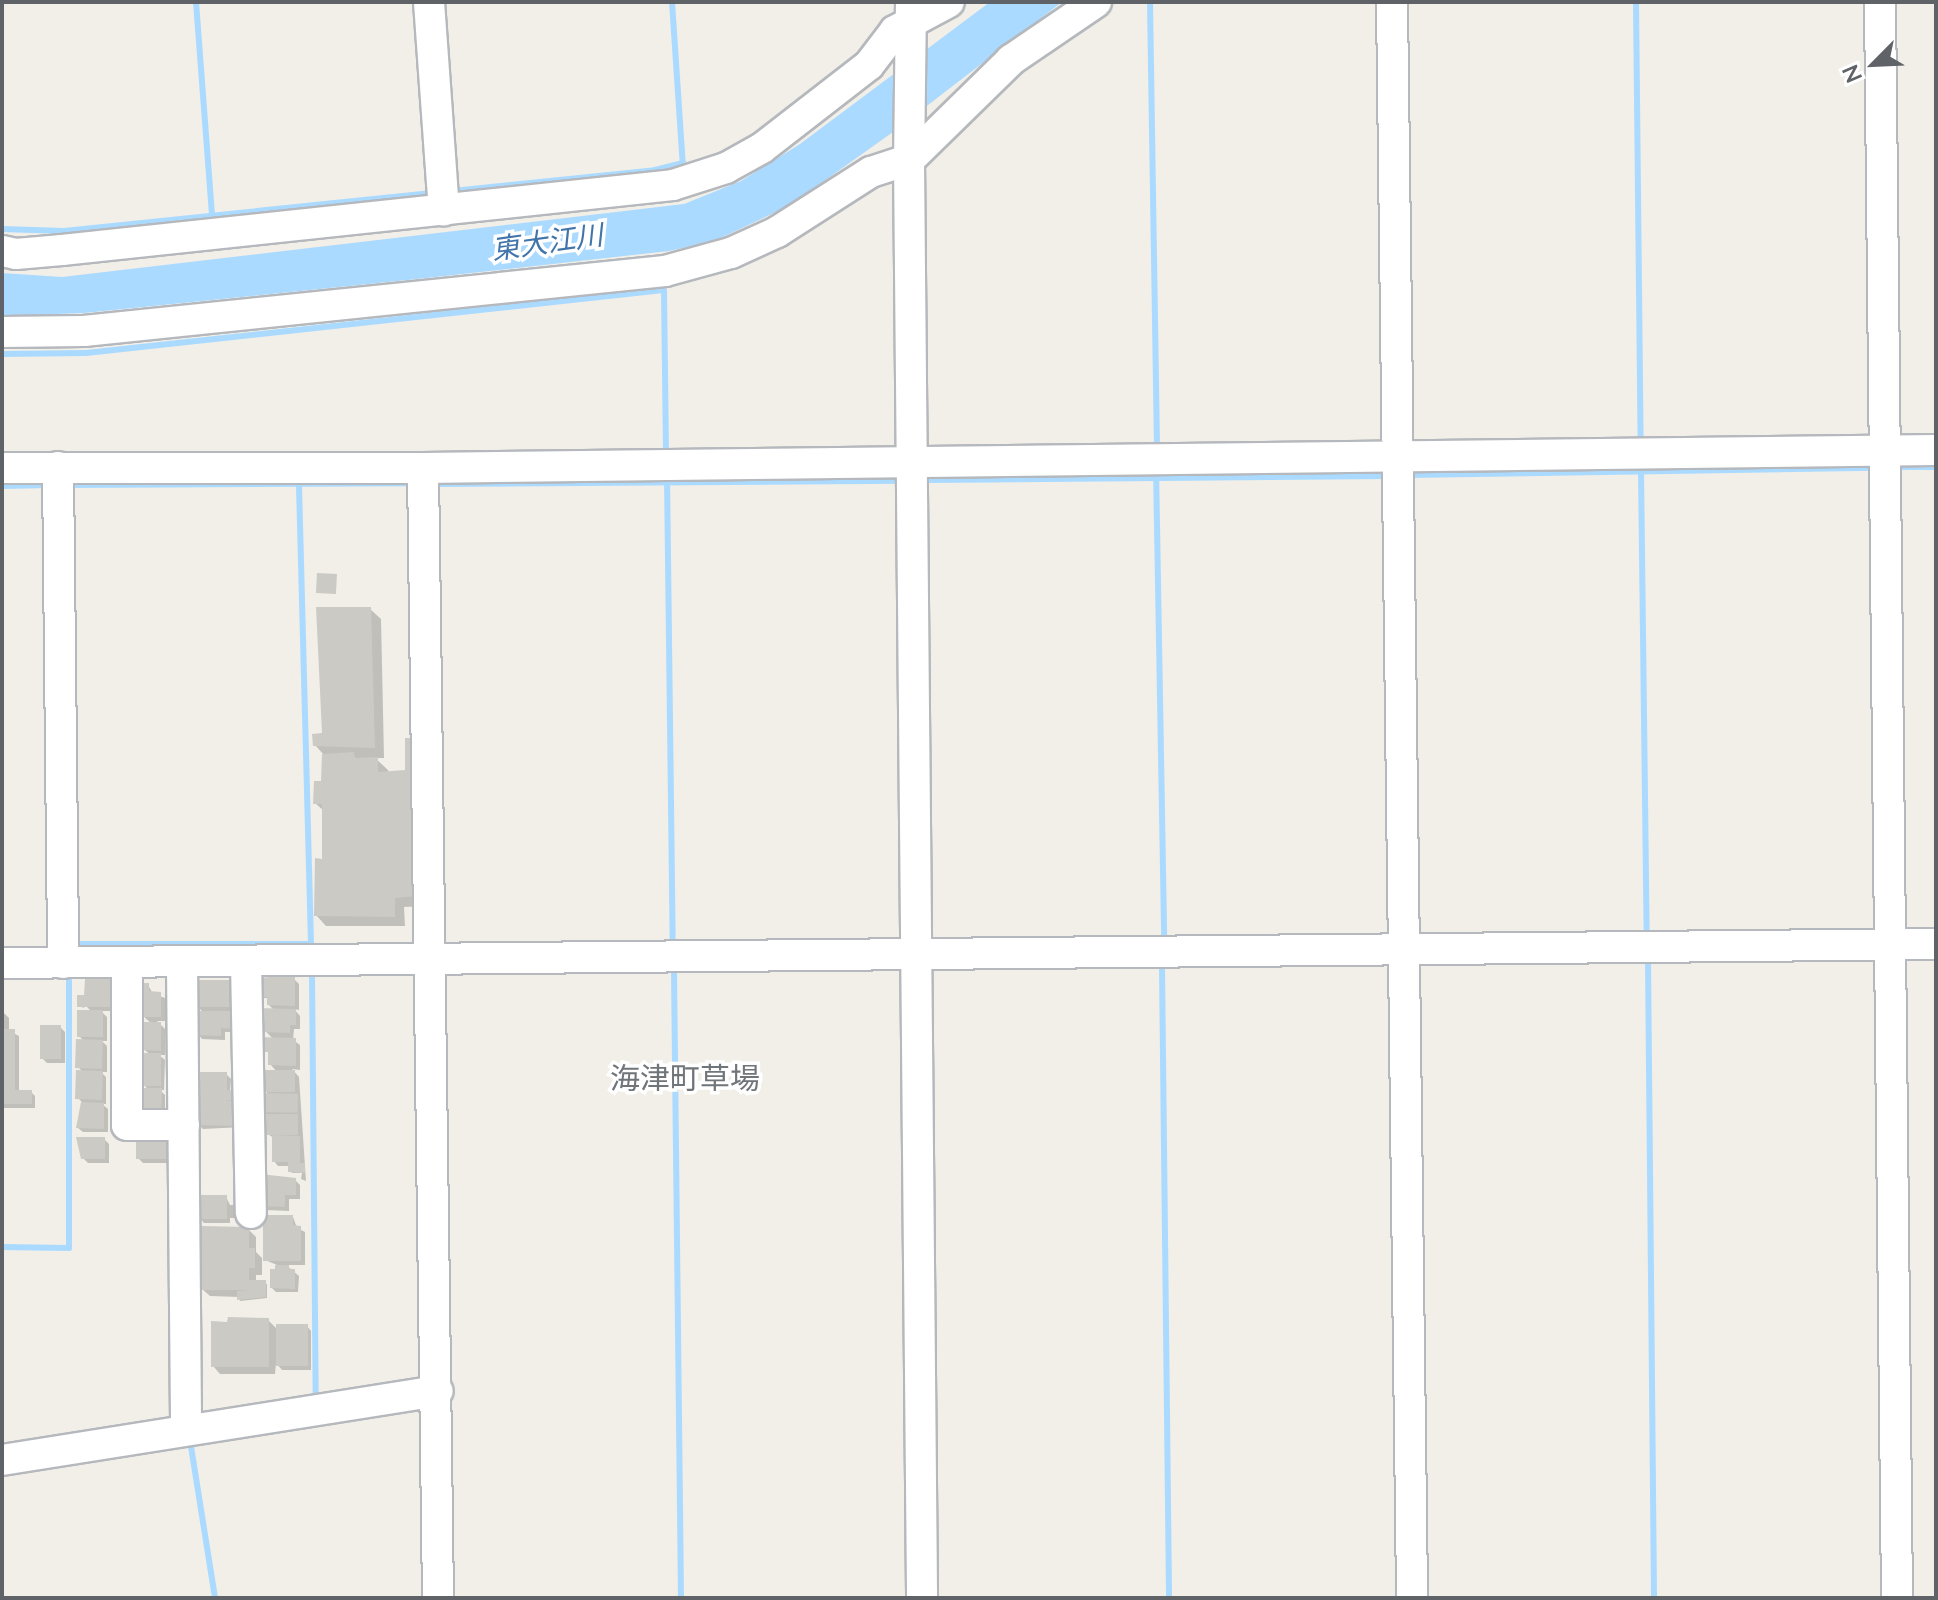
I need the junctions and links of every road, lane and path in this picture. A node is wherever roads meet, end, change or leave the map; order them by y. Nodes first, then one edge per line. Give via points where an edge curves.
1 (429, 2) edge
2 (949, 2) edge
3 (1096, 2) edge
4 (1392, 2) edge
5 (1880, 2) edge
6 (912, 21) edge
7 (910, 150) junction
8 (444, 210) junction
9 (2, 251) edge
10 (2, 332) edge
11 (1883, 450) junction
12 (1936, 450) edge
13 (1397, 454) junction
14 (911, 460) junction
15 (58, 467) junction
16 (2, 468) edge
17 (423, 468) junction
18 (1892, 944) junction
19 (1936, 944) edge
20 (1404, 949) junction
21 (915, 952) junction
22 (429, 960) junction
23 (246, 961) junction
24 (182, 962) junction
25 (2, 963) edge
26 (63, 963) junction
27 (127, 963) junction
28 (184, 1125) junction
29 (251, 1213) dead end
30 (438, 1391) junction
31 (186, 1430) junction
32 (2, 1460) edge
33 (438, 1598) edge
34 (922, 1598) edge
35 (1412, 1598) edge
36 (1897, 1598) edge

1 - 8 street
2 - 6 street
3 - 7 street via 1011,60
4 - 13 street
5 - 11 street
6 - 7 street
6 - 8 street via 895,31 869,65 797,124 726,168 673,185
7 - 10 street via 777,232 731,253 665,271 84,331
7 - 14 street
8 - 9 street via 62,250
11 - 12 street
11 - 13 street
11 - 18 street
13 - 14 street
13 - 20 street
14 - 17 street
14 - 21 street
15 - 16 street
15 - 17 street
15 - 26 street
17 - 22 street
18 - 19 street
18 - 20 street
18 - 36 street
20 - 21 street
20 - 35 street
21 - 22 street
21 - 34 street
22 - 23 street
22 - 30 street
23 - 24 street
23 - 29 street
24 - 27 street
24 - 28 street
25 - 26 street
26 - 27 street
27 - 28 street via 127,1125
28 - 31 street
30 - 31 street
30 - 33 street
31 - 32 street

